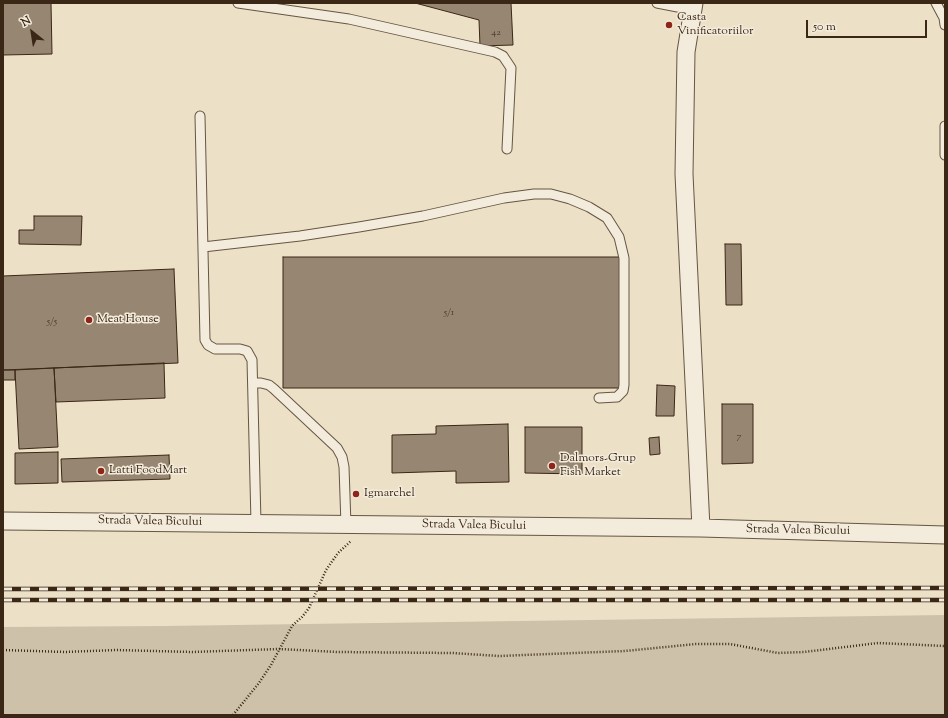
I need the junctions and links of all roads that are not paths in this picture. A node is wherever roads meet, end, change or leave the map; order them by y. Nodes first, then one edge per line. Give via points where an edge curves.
1 (238, 3) edge
2 (657, 3) edge
3 (936, 3) edge
4 (694, 7) edge
5 (945, 25) edge
6 (200, 116) dead end
7 (945, 126) edge
8 (507, 149) dead end
9 (945, 155) edge
10 (203, 247) junction
11 (253, 383) junction
12 (599, 398) dead end
13 (3, 520) edge
14 (256, 523) junction
15 (346, 525) junction
16 (701, 528) junction
17 (945, 534) edge

1 - 8 lane via 349,19 495,52 503,56 511,68
2 - 4 lane
3 - 5 lane
4 - 16 street via 686,52 684,174
6 - 10 lane
7 - 9 lane
10 - 11 lane via 205,340 215,349 248,351 252,360
10 - 12 lane via 366,226 534,194 551,194 570,199 607,218 619,237 624,253 624,385 617,397
11 - 14 lane
11 - 15 lane via 269,385 337,448 344,467
13 - 14 street, Strada Valea Bîcului
14 - 15 street, Strada Valea Bîcului
15 - 16 street, Strada Valea Bîcului
16 - 17 street, Strada Valea Bîcului

